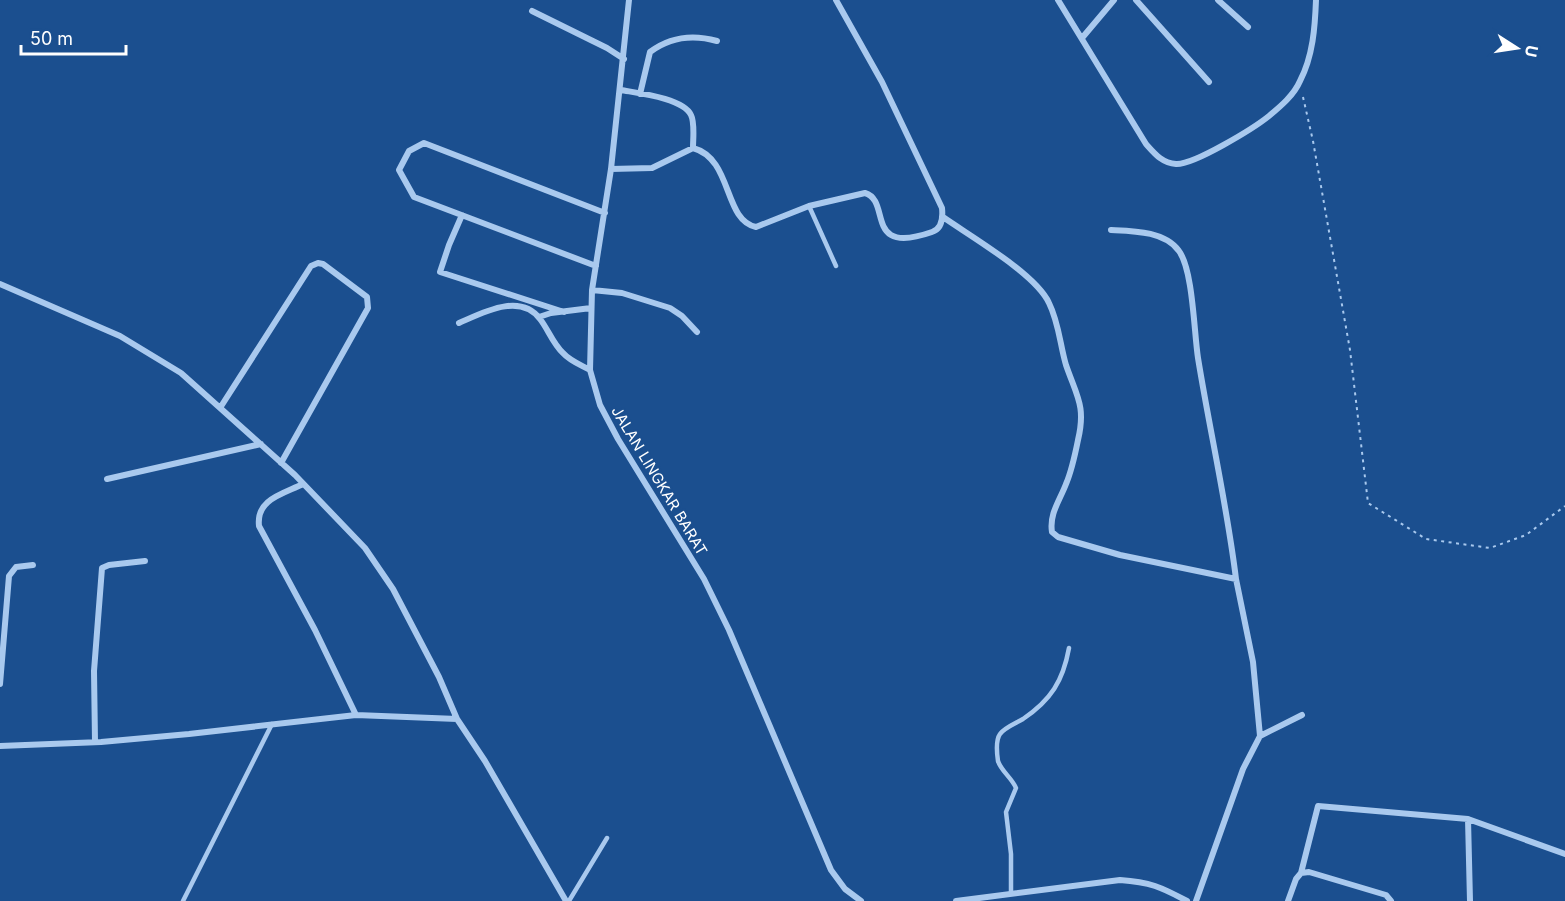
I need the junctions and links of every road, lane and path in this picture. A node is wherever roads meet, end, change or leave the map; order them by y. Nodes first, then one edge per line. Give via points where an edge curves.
1 (630, 0) edge
2 (836, 0) edge
3 (1058, 0) edge
4 (1114, 0) edge
5 (1136, 0) edge
6 (1218, 0) edge
7 (1316, 0) edge
8 (532, 11) dead end
9 (1248, 27) dead end
10 (1082, 38) junction
11 (717, 41) dead end
12 (624, 59) junction
13 (1209, 82) dead end
14 (1300, 83) junction
15 (621, 90) junction
16 (640, 94) junction
17 (693, 148) junction
18 (612, 169) junction
19 (809, 206) junction
20 (604, 213) junction
21 (462, 215) junction
22 (943, 218) junction
23 (1111, 230) dead end
24 (596, 266) junction
25 (836, 266) dead end
26 (0, 284) edge
27 (592, 290) junction
28 (591, 308) junction
29 (564, 312) junction
30 (539, 317) junction
31 (459, 323) dead end
32 (697, 332) dead end
33 (590, 370) junction
34 (220, 408) junction
35 (261, 444) junction
36 (281, 463) junction
37 (107, 479) dead end
38 (303, 484) junction
39 (1565, 506) edge
40 (145, 561) dead end
41 (33, 565) dead end
42 (1236, 579) junction
43 (1069, 648) dead end
44 (0, 684) edge
45 (356, 715) junction
46 (1302, 715) dead end
47 (457, 719) junction
48 (272, 724) junction
49 (1260, 736) junction
50 (95, 742) junction
51 (0, 746) edge
52 (1468, 819) junction
53 (607, 838) dead end
54 (1565, 854) edge
55 (1301, 873) junction
56 (1011, 893) junction
57 (183, 901) edge
58 (568, 901) edge
59 (861, 901) edge
60 (956, 901) edge
61 (1187, 901) edge
62 (1196, 901) edge
63 (1288, 901) edge
64 (1391, 901) edge
65 (1470, 901) edge

1 - 12 street, JALAN LINGKAR BARAT
2 - 22 street via 882,82 942,208
3 - 10 street
4 - 10 street
5 - 13 street
6 - 9 street
7 - 14 street via 1315,28
8 - 12 street
10 - 14 street via 1146,144 1162,161 1174,164 1203,156 1268,117
11 - 16 street via 693,36 660,45 650,52
12 - 15 street, JALAN LINGKAR BARAT
14 - 39 path via 1350,350 1368,502 1426,539 1490,548 1526,535
15 - 16 street
15 - 18 street, JALAN LINGKAR BARAT
16 - 17 street via 683,106 691,115
17 - 18 street via 652,168
17 - 19 street via 713,159 745,223 756,227
18 - 20 street, JALAN LINGKAR BARAT
19 - 22 street via 859,193 870,194 886,233 902,238 935,232
19 - 25 lane
20 - 21 street via 424,143 409,151 399,170 414,196
20 - 24 street, JALAN LINGKAR BARAT
21 - 24 street
21 - 29 street via 440,272
22 - 42 street via 1010,262 1034,284 1049,302 1058,327 1083,422 1067,483 1051,523 1052,532 1120,555
23 - 42 street via 1157,235 1169,242 1179,251 1190,280 1199,359 1230,525
24 - 27 street, JALAN LINGKAR BARAT
26 - 34 street via 145,350 181,373
27 - 28 street, JALAN LINGKAR BARAT
27 - 32 street via 622,292 670,308
28 - 29 street
28 - 33 street, JALAN LINGKAR BARAT
29 - 30 street
30 - 31 street via 528,309 512,306 489,310
30 - 33 street via 561,352
33 - 59 street, JALAN LINGKAR BARAT via 600,405 618,440 704,579 729,630 831,870 845,889
34 - 35 street
34 - 36 street via 311,266 323,264 367,297 368,308
35 - 36 street
35 - 37 street
36 - 38 street
38 - 45 street via 265,503 260,509 259,526
38 - 47 street via 365,548 393,590
40 - 50 street via 102,568 94,671
41 - 44 street via 16,567 9,576
42 - 49 street via 1253,662
43 - 56 lane via 1056,689 1029,715 1000,734 998,741 999,765 1016,788 1006,812
45 - 47 street
45 - 48 street
46 - 49 street
47 - 58 street
48 - 50 street
48 - 57 lane
49 - 62 street via 1243,769
50 - 51 street
52 - 54 street
52 - 55 street via 1317,806
52 - 65 street
53 - 58 lane
55 - 63 street
55 - 64 street via 1386,895
56 - 60 street
56 - 61 street via 1120,880 1161,887

